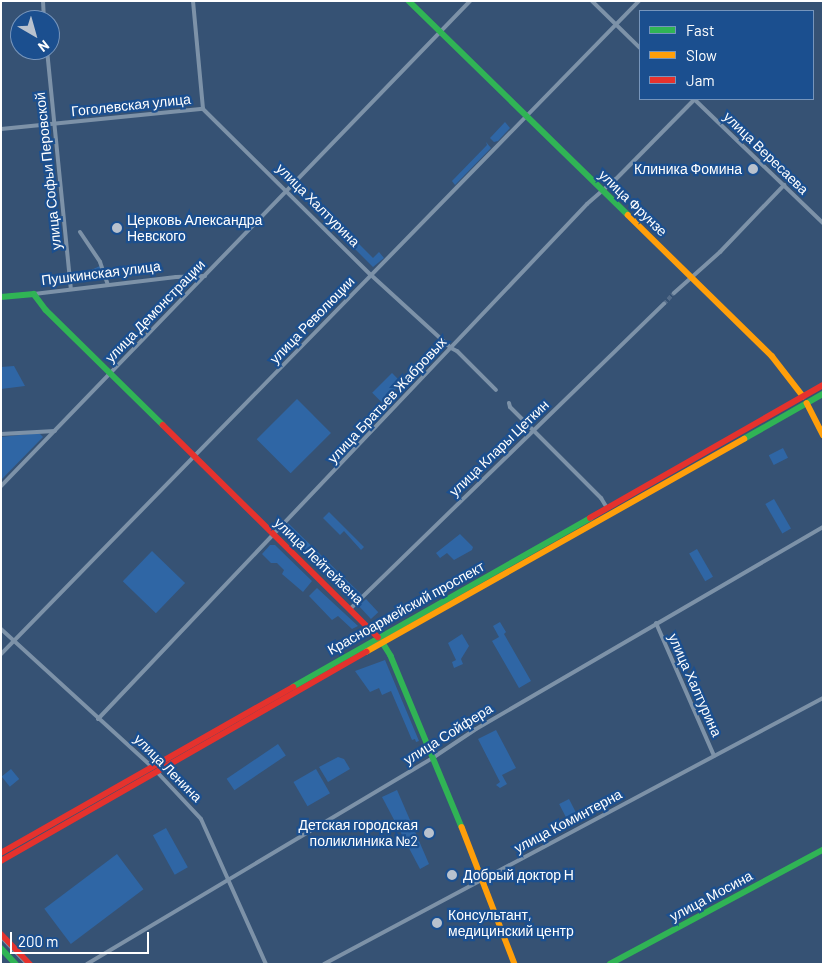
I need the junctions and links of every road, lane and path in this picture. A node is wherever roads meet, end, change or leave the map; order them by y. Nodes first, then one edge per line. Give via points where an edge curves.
1 (193, 1) edge
2 (409, 1) edge
3 (470, 1) edge
4 (592, 1) edge
5 (639, 1) edge
6 (616, 25) junction
7 (440, 32) junction
8 (639, 47) edge
9 (48, 60) edge
10 (693, 100) edge
11 (695, 100) edge
12 (203, 109) junction
13 (527, 116) junction
14 (54, 123) junction
15 (1, 128) edge
16 (784, 185) junction
17 (287, 190) junction
18 (602, 190) junction
19 (823, 223) edge
20 (80, 232) dead end
21 (371, 275) junction
22 (205, 276) junction
23 (692, 277) junction
24 (108, 285) junction
25 (71, 290) junction
26 (34, 294) junction
27 (674, 294) tunnel mouth
28 (1, 297) edge
29 (664, 304) tunnel mouth
30 (451, 348) junction
31 (111, 372) junction
32 (823, 385) edge
33 (496, 390) dead end
34 (823, 394) edge
35 (803, 396) junction
36 (509, 402) dead end
37 (807, 403) junction
38 (55, 430) junction
39 (534, 431) junction
40 (1, 434) edge
41 (823, 435) edge
42 (194, 456) junction
43 (1, 486) edge
44 (607, 508) junction
45 (823, 527) edge
46 (274, 534) junction
47 (350, 609) junction
48 (656, 623) junction
49 (1, 629) edge
50 (378, 637) junction
51 (14, 640) junction
52 (382, 643) junction
53 (1, 654) edge
54 (823, 698) edge
55 (98, 719) junction
56 (714, 756) junction
57 (434, 757) junction
58 (152, 767) junction
59 (158, 772) junction
60 (823, 850) edge
61 (1, 852) edge
62 (1, 861) edge
63 (484, 878) junction
64 (229, 880) junction
65 (1, 934) edge
66 (1, 948) edge
67 (16, 950) junction
68 (4, 955) edge
69 (330, 962) edge
70 (16, 964) edge
71 (30, 964) edge
72 (87, 964) edge
73 (266, 964) edge
74 (324, 964) edge
75 (515, 964) edge
76 (610, 964) edge

1 - 12 street
2 - 7 main road, улица Фрунзе
3 - 7 street, улица Демонстрации
4 - 6 street
5 - 6 street, улица Революции
6 - 8 street
6 - 13 street, улица Революции
7 - 13 main road, улица Фрунзе
7 - 17 street, улица Демонстрации
9 - 14 street, улица Софьи Перовской
10 - 18 street, улица Братьев Жабровых
11 - 16 street, улица Вересаева
12 - 14 street, Гоголевская улица
12 - 17 street, улица Халтурина
13 - 18 main road, улица Фрунзе
13 - 21 street, улица Революции
14 - 15 street, Гоголевская улица
14 - 25 street, улица Софьи Перовской
16 - 19 street, улица Вересаева
16 - 23 street
17 - 21 street, улица Халтурина
17 - 22 street, улица Демонстрации
18 - 23 main road, улица Фрунзе
18 - 30 street, улица Братьев Жабровых
20 - 24 street via 100,262
21 - 30 street, улица Халтурина
21 - 42 street, улица Революции
22 - 24 street, Пушкинская улица
22 - 31 street, улица Демонстрации
23 - 27 street
23 - 35 main road, улица Фрунзе via 772,356
24 - 25 street, Пушкинская улица
25 - 26 street, Пушкинская улица
26 - 28 main road, Пушкинская улица
26 - 31 main road, улица Лейтейзена via 46,310
29 - 39 street, улица Клары Цеткин
30 - 33 street, улица Халтурина
30 - 46 street, улица Братьев Жабровых
31 - 38 street, улица Демонстрации
31 - 42 main road, улица Лейтейзена
32 - 35 main road, Красноармейский проспект
34 - 37 main road, Красноармейский проспект
35 - 37 main road, улица Фрунзе
35 - 44 main road, Красноармейский проспект
36 - 39 street via 510,408
37 - 41 main road, улица Фрунзе
37 - 52 main road, Красноармейский проспект
38 - 40 street
38 - 43 street, улица Демонстрации
39 - 44 street via 601,498
39 - 47 street, улица Клары Цеткин
42 - 46 main road, улица Лейтейзена
42 - 51 street, улица Революции
44 - 50 main road, Красноармейский проспект
45 - 48 street, улица Сойфера
46 - 47 main road, улица Лейтейзена
46 - 55 street, улица Братьев Жабровых
47 - 50 main road, улица Лейтейзена
48 - 56 street, улица Халтурина
48 - 57 street, улица Сойфера
49 - 51 street, улица Ленина
50 - 52 main road, улица Лейтейзена
50 - 58 main road, Красноармейский проспект
51 - 53 street, улица Революции
51 - 55 street, улица Ленина
52 - 57 main road, улица Лейтейзена via 391,656
52 - 59 main road, Красноармейский проспект
54 - 56 street, улица Коминтерна
55 - 58 street, улица Ленина
56 - 63 street, улица Коминтерна
57 - 63 main road, улица Лейтейзена
57 - 64 street, улица Сойфера
58 - 59 main road, улица Ленина
58 - 61 main road, Красноармейский проспект
59 - 62 main road, Красноармейский проспект
59 - 64 street, улица Ленина via 201,819
60 - 76 main road, улица Мосина
63 - 69 street, улица Коминтерна
63 - 75 main road, улица Лейтейзена
64 - 72 street, улица Сойфера
64 - 73 street, улица Ленина
65 - 67 main road
66 - 68 main road
67 - 68 main road
67 - 71 main road
68 - 70 main road
69 - 74 street, улица Коминтерна

